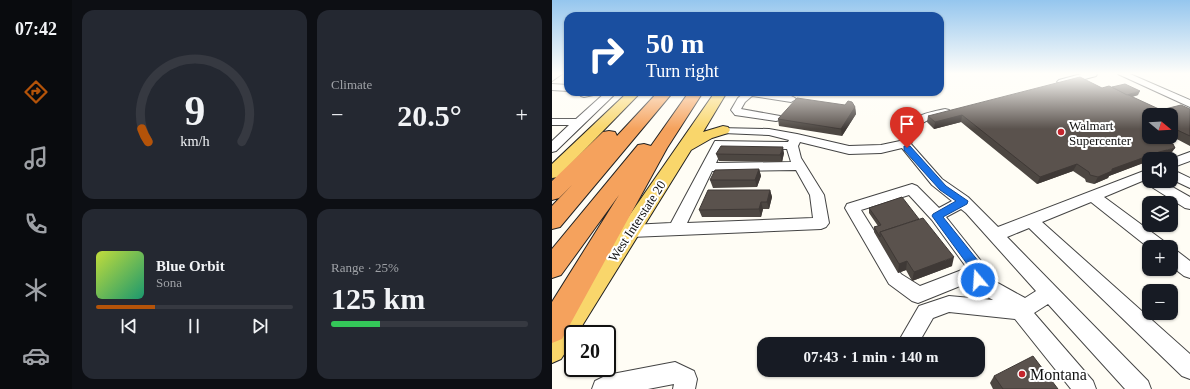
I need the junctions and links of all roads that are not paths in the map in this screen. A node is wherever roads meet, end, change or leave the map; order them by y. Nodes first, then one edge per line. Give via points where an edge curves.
1 (1163, 92) edge
2 (608, 96) edge
3 (632, 96) edge
4 (647, 96) edge
5 (662, 96) edge
6 (687, 96) edge
7 (693, 96) edge
8 (718, 96) edge
9 (746, 96) edge
10 (791, 96) edge
11 (1190, 104) edge
12 (953, 110) edge
13 (705, 116) junction
14 (776, 118) junction
15 (552, 122) edge
16 (579, 122) junction
17 (723, 130) junction
18 (764, 131) junction
19 (552, 135) edge
20 (565, 135) junction
21 (794, 142) junction
22 (904, 144) junction
23 (580, 146) junction
24 (685, 147) junction
25 (552, 148) edge
26 (1190, 156) edge
27 (1178, 161) edge
28 (800, 166) junction
29 (707, 167) junction
30 (552, 173) edge
31 (1178, 177) edge
32 (1142, 179) edge
33 (1190, 184) edge
34 (1165, 188) edge
35 (552, 193) edge
36 (1092, 196) junction
37 (963, 201) junction
38 (1190, 204) edge
39 (937, 216) junction
40 (552, 221) edge
41 (1031, 221) junction
42 (676, 229) junction
43 (631, 231) junction
44 (995, 235) junction
45 (1150, 240) edge
46 (1178, 262) edge
47 (552, 267) edge
48 (979, 271) junction
49 (1190, 271) edge
50 (1049, 293) junction
51 (1023, 310) junction
52 (552, 328) edge
53 (911, 337) edge
54 (552, 350) edge
55 (1190, 368) edge
56 (603, 389) edge
57 (684, 389) edge
58 (1085, 389) edge
59 (1140, 389) edge

1 - 11 lane
2 - 16 lane
3 - 23 main road
4 - 35 highway
5 - 40 highway
6 - 47 highway
7 - 52 highway via 658,148
8 - 13 main road, West Interstate 20
9 - 14 lane via 736,110 739,113
10 - 14 lane
12 - 22 lane via 917,120 909,129
13 - 17 main road via 712,124
13 - 24 main road, West Interstate 20
14 - 18 lane
15 - 16 lane
16 - 20 lane
17 - 18 lane
17 - 24 main road via 706,135
18 - 21 lane
19 - 20 lane
20 - 25 lane
21 - 22 lane via 849,150 881,149
21 - 28 lane
21 - 29 lane via 719,144
22 - 37 lane via 937,182
23 - 25 lane
23 - 30 main road
24 - 43 main road, West Interstate 20
26 - 27 lane
28 - 29 lane
28 - 42 lane via 817,195 821,224
29 - 42 lane
31 - 33 lane
32 - 36 lane
34 - 38 lane
36 - 41 lane
36 - 45 lane
37 - 39 lane
37 - 44 lane
39 - 48 lane
39 - 48 lane via 912,189 852,208 895,279 918,295
41 - 44 lane
41 - 55 lane
42 - 43 lane
43 - 54 main road, West Interstate 20
44 - 50 lane
46 - 49 lane
48 - 51 lane via 978,280
50 - 51 lane
50 - 59 lane
51 - 53 lane via 949,304 926,312
51 - 58 lane
56 - 57 lane via 607,386 675,373 686,379

